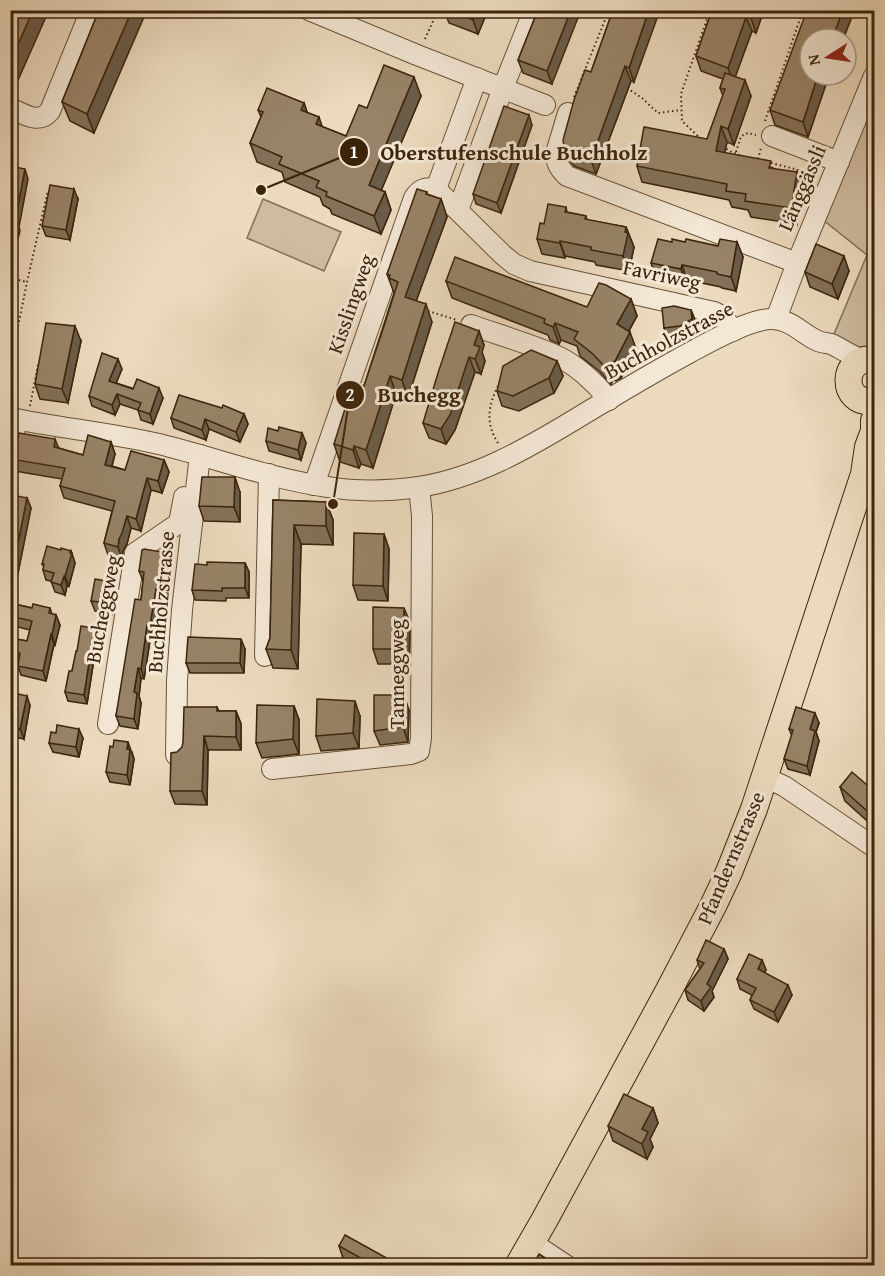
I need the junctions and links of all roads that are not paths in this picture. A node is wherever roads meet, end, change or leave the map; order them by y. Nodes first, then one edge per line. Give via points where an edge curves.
1 (91, 10) edge
2 (309, 10) edge
3 (534, 10) edge
4 (874, 76) edge
5 (477, 78) junction
6 (503, 88) junction
7 (545, 105) dead end
8 (10, 108) edge
9 (568, 113) edge
10 (765, 137) road end
11 (839, 162) junction
12 (436, 189) junction
13 (458, 210) junction
14 (797, 263) junction
15 (776, 319) junction
16 (471, 325) edge
17 (733, 331) junction
18 (818, 342) junction
19 (871, 359) edge
20 (860, 393) edge
21 (609, 400) junction
22 (18, 420) edge
23 (874, 421) edge
24 (868, 447) junction
25 (10, 452) edge
26 (195, 454) junction
27 (269, 474) junction
28 (314, 485) junction
29 (419, 487) junction
30 (265, 656) edge
31 (108, 724) dead end
32 (176, 754) edge
33 (272, 769) dead end
34 (764, 777) junction
35 (874, 847) edge
36 (531, 1242) junction
37 (518, 1266) edge
38 (567, 1266) edge

1 - 8 street via 50,111 39,119
2 - 5 street
3 - 6 street
4 - 11 street, Länggässli
5 - 6 street
5 - 12 street
6 - 7 street
6 - 13 street
9 - 14 street via 556,153 558,167 567,176
10 - 11 street
11 - 14 street, Länggässli
12 - 13 street, Favriweg
12 - 28 street, Kisslingweg via 427,187 414,198
13 - 17 street, Favriweg via 514,264 530,271 714,312
14 - 15 street, Länggässli
15 - 17 street, Buchholzstrasse via 760,320
15 - 18 street
16 - 21 street, Buchholzstrasse via 572,365
17 - 21 street, Buchholzstrasse
18 - 19 street via 854,357
18 - 20 street
19 - 20 main road via 852,367
20 - 24 main road, Pfandernstrasse
21 - 29 street, Buchholzstrasse via 507,457 471,473
22 - 25 street
22 - 26 street, Buchholzstrasse via 132,438
23 - 24 main road, Pfandernstrasse
24 - 34 main road, Pfandernstrasse via 864,474
26 - 27 street, Buchholzstrasse
26 - 31 street, Bucheggweg via 179,523 135,553
26 - 32 street, Buchholzstrasse via 177,681
27 - 28 street, Buchholzstrasse
27 - 30 street
28 - 29 street, Buchholzstrasse via 356,490
29 - 33 street, Tanneggweg via 419,751
34 - 35 street via 784,786
34 - 36 main road, Pfandernstrasse via 743,839 714,904
36 - 37 main road, Pfandernstrasse
36 - 38 street

